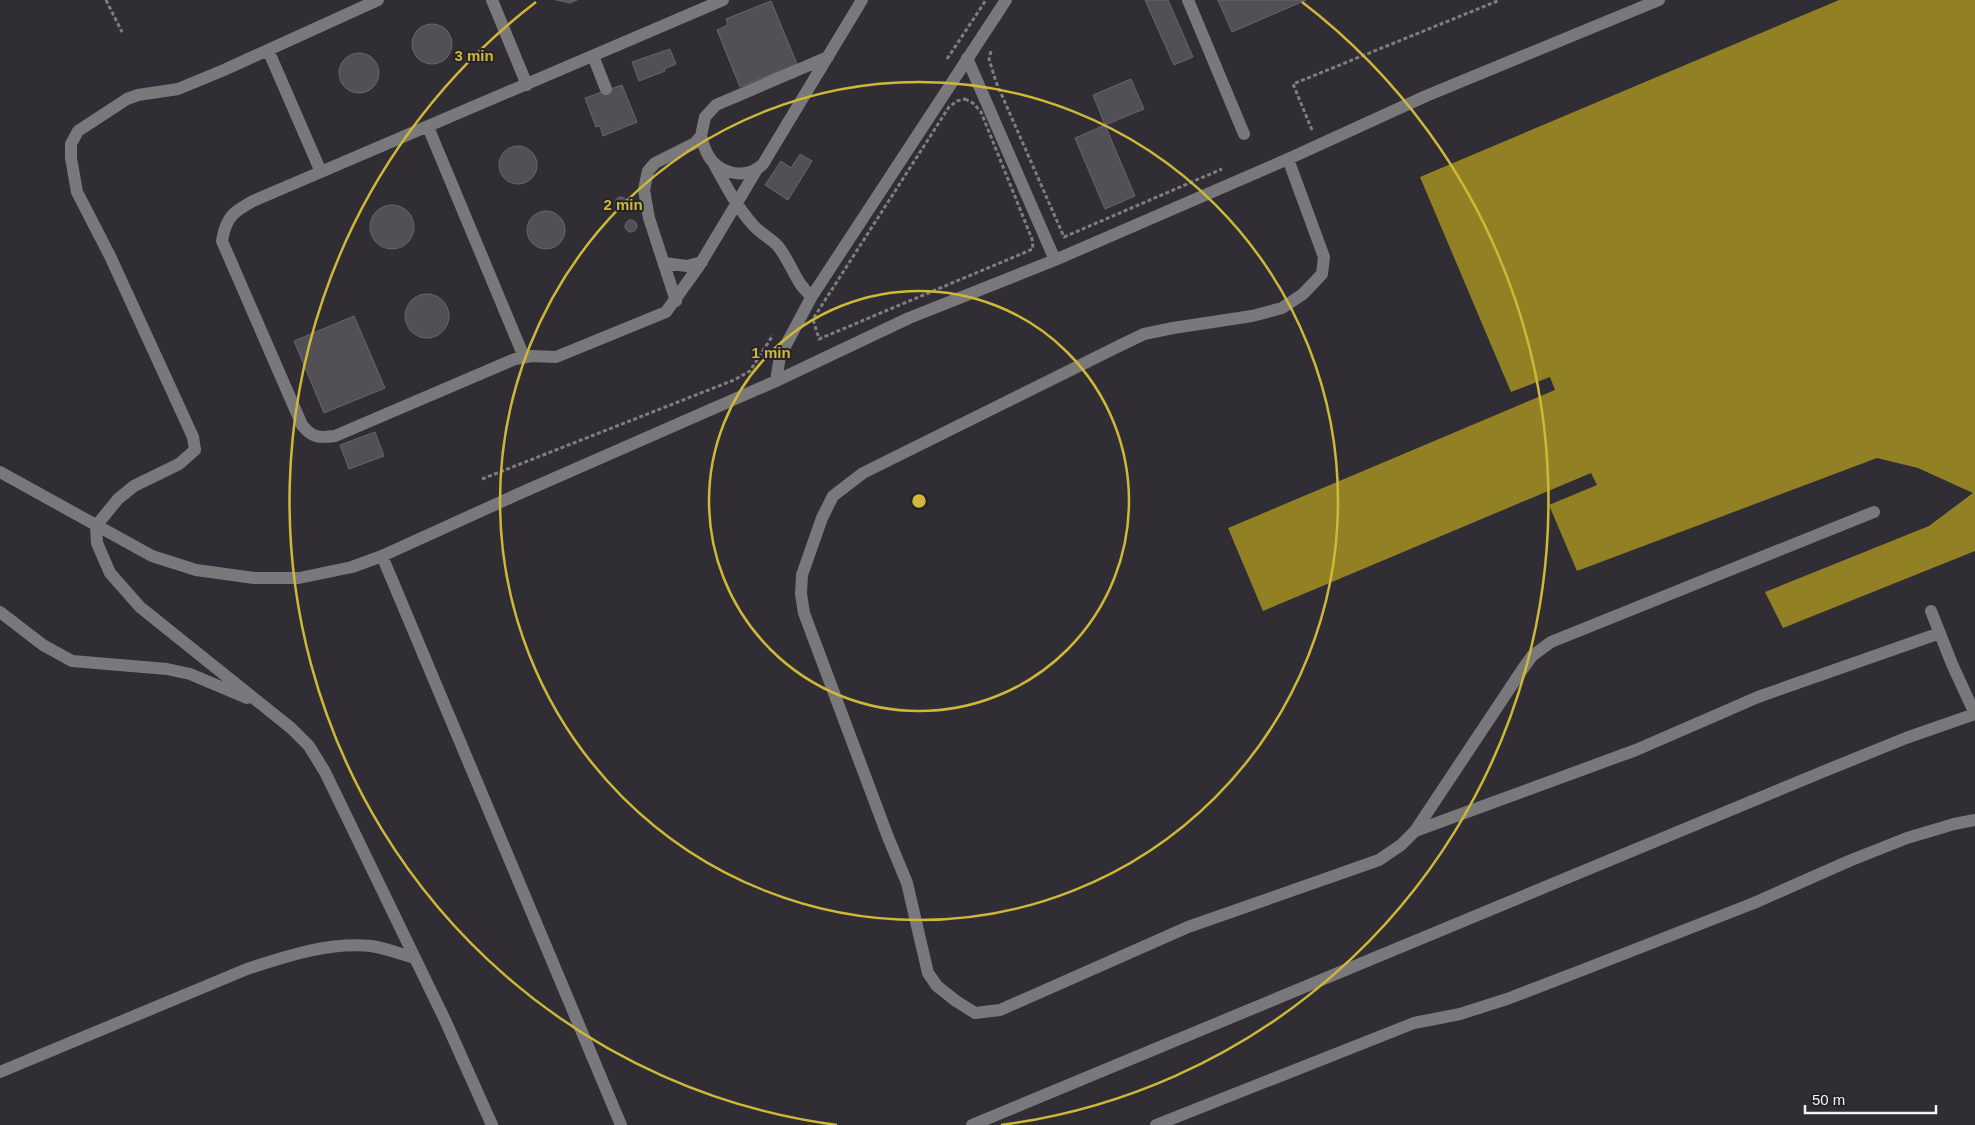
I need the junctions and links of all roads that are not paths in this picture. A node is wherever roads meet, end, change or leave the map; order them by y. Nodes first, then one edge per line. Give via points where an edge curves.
1 (378, 0) edge
2 (492, 0) edge
3 (723, 0) edge
4 (862, 0) edge
5 (1006, 0) edge
6 (1188, 0) edge
7 (1659, 0) edge
8 (268, 50) junction
9 (593, 56) junction
10 (828, 57) junction
11 (967, 58) junction
12 (527, 84) junction
13 (606, 90) dead end
14 (428, 127) junction
15 (1244, 134) dead end
16 (700, 136) junction
17 (1288, 159) junction
18 (712, 162) junction
19 (756, 171) junction
20 (321, 172) junction
21 (736, 204) junction
22 (1055, 260) junction
23 (664, 262) junction
24 (702, 262) junction
25 (812, 296) junction
26 (676, 301) junction
27 (524, 357) junction
28 (776, 380) junction
29 (0, 472) edge
30 (1874, 512) dead end
31 (96, 526) junction
32 (382, 556) junction
33 (1931, 611) dead end
34 (0, 612) edge
35 (1940, 632) junction
36 (262, 704) junction
37 (1975, 714) edge
38 (1975, 820) edge
39 (1415, 831) junction
40 (415, 958) junction
41 (0, 1072) edge
42 (492, 1125) edge
43 (621, 1125) edge
44 (972, 1125) edge
45 (1156, 1125) edge

1 - 8 lane
2 - 12 lane
3 - 9 lane
4 - 10 lane
5 - 11 lane
6 - 15 lane
7 - 17 lane via 1426,96
8 - 20 lane
8 - 31 lane via 178,89 127,99 78,131 71,144 77,192 189,428 195,450 179,464 134,486 118,498
9 - 12 lane
9 - 13 lane
10 - 16 lane via 716,105 705,117
10 - 19 lane
11 - 22 lane
11 - 25 lane
12 - 14 lane
14 - 20 lane
14 - 27 lane
16 - 18 lane
16 - 23 lane via 695,143 655,163 648,171 644,190 649,218
17 - 22 lane
17 - 39 lane via 1324,257 1322,274 1303,294 1282,308 1252,316 1144,334 863,474 833,496 822,518 802,575 804,613 907,883 928,972 937,986 975,1013 1000,1010 1188,927 1379,860
18 - 19 lane via 736,174
18 - 21 lane
19 - 21 lane
20 - 27 lane via 235,211 228,220 222,241 302,425 309,434 319,438 335,436
21 - 24 lane
21 - 25 lane via 755,227 777,245 799,282
22 - 28 lane via 909,318
23 - 24 lane via 687,266
23 - 26 lane
24 - 26 lane
25 - 28 lane via 780,356
26 - 27 lane via 666,312 556,357
28 - 32 lane
29 - 31 lane
30 - 39 lane via 1551,642 1532,656
31 - 32 lane via 152,556 196,570 254,578 298,578 352,567
31 - 36 lane via 97,543 110,573 140,607
32 - 43 lane
33 - 35 lane
34 - 36 lane via 43,645 72,660 190,674
35 - 37 lane
35 - 39 lane via 1758,697 1636,750
36 - 40 lane via 309,746 325,772
37 - 44 lane via 1827,770
38 - 45 lane via 1907,838 1754,904 1580,971 1460,1014 1414,1023
40 - 41 lane via 372,946 337,945 287,956 247,969
40 - 42 lane

